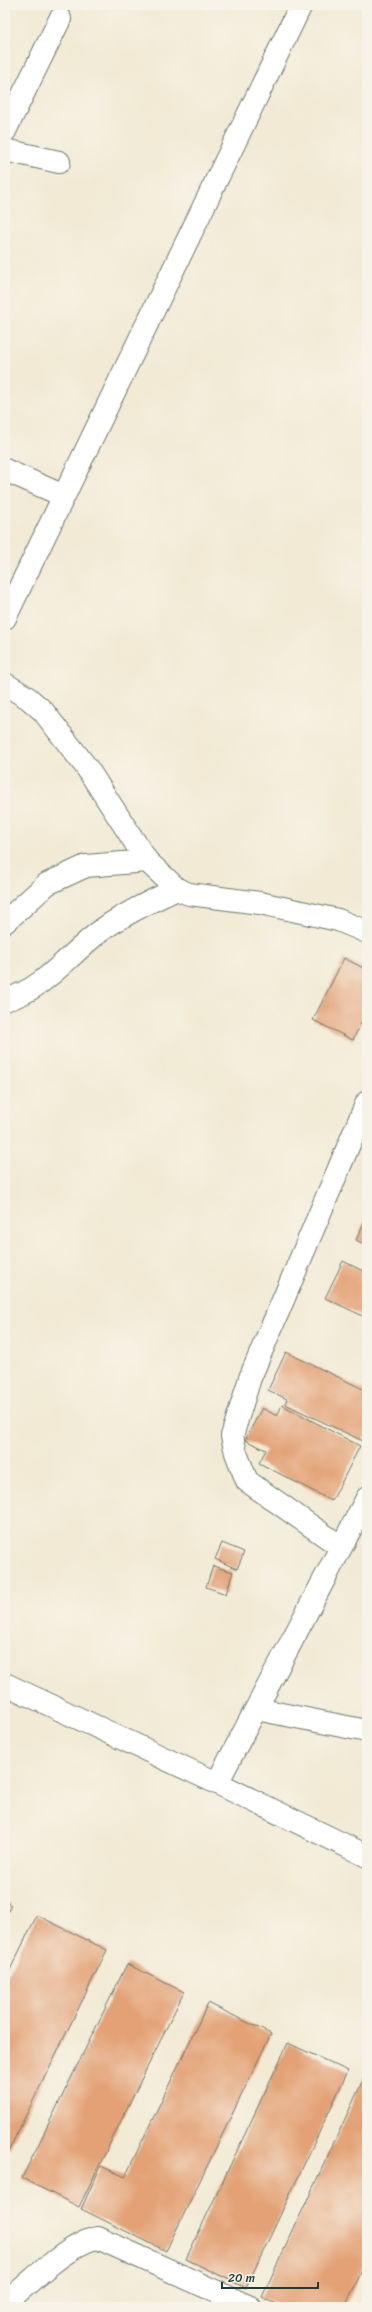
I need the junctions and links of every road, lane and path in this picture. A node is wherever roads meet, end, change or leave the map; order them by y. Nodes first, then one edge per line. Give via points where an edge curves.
1 (301, 5) edge
2 (60, 19) dead end
3 (5, 131) edge
4 (5, 150) edge
5 (59, 162) dead end
6 (5, 470) edge
7 (64, 496) junction
8 (5, 618) edge
9 (5, 684) edge
10 (147, 861) junction
11 (177, 889) junction
12 (5, 922) edge
13 (367, 932) edge
14 (5, 1000) edge
15 (367, 1102) edge
16 (367, 1498) edge
17 (341, 1547) junction
18 (5, 1684) edge
19 (256, 1709) junction
20 (367, 1731) edge
21 (217, 1783) junction
22 (367, 1856) edge
23 (5, 2304) edge
24 (250, 2307) edge

1 - 7 street
2 - 3 street
4 - 5 street
6 - 7 street
7 - 8 street
9 - 10 street via 43,711 87,768
10 - 11 street
10 - 12 street via 86,866 47,884
11 - 13 street via 189,894 260,903 338,920
11 - 14 street via 106,927 43,981
15 - 17 street via 250,1378 232,1436 247,1481
16 - 17 street
17 - 19 street
18 - 21 street
19 - 20 street
19 - 21 street
21 - 22 street
23 - 24 street via 49,2266 90,2239 98,2238

